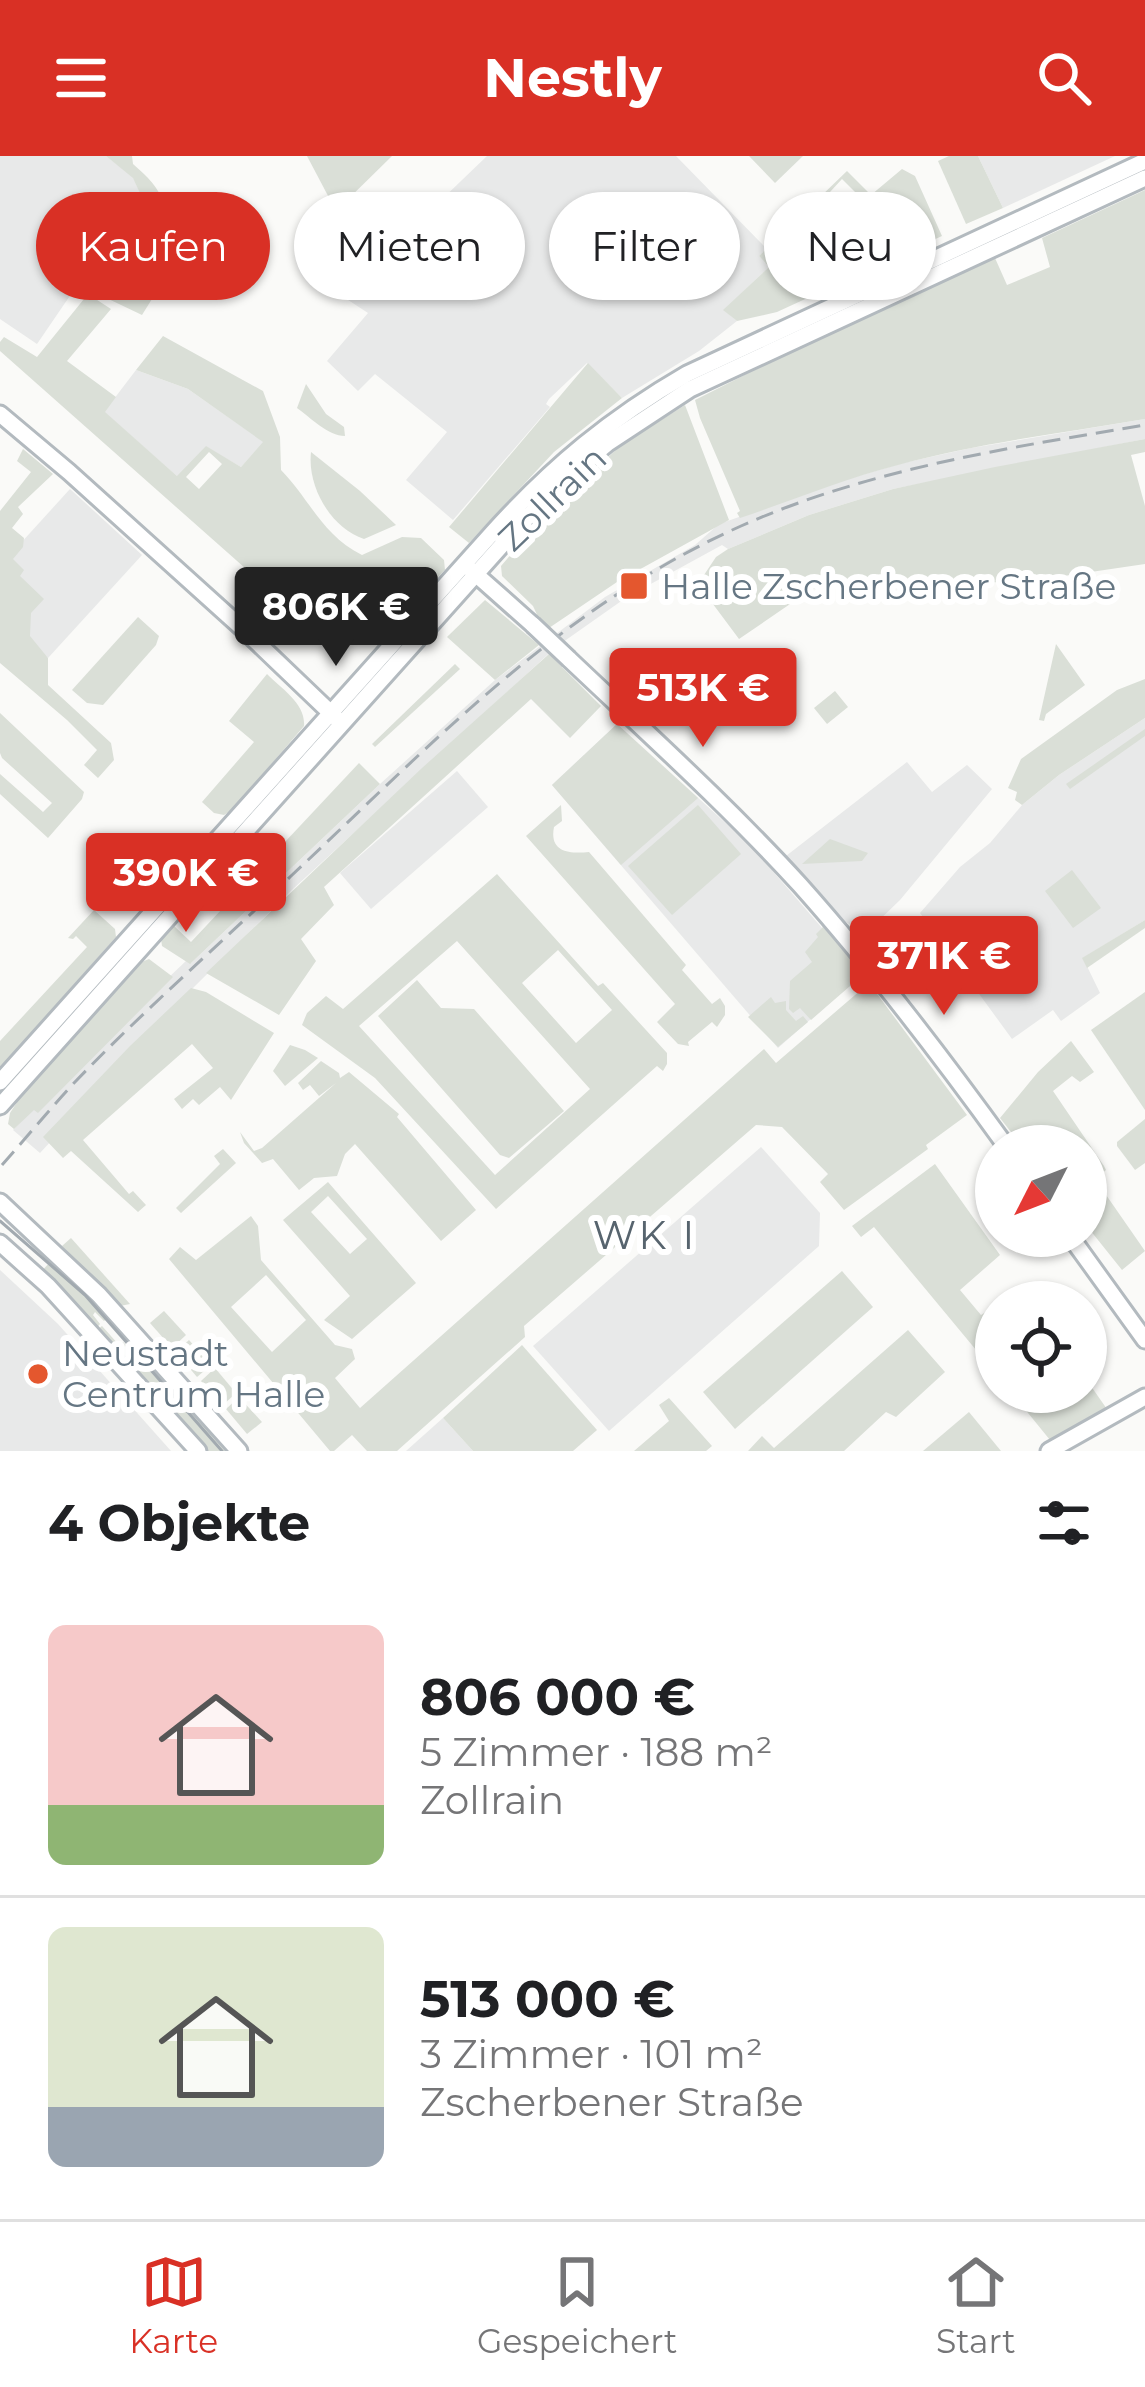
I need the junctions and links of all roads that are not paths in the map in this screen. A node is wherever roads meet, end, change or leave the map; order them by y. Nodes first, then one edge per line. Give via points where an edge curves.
1 (1145, 161) edge
2 (1145, 178) edge
3 (963, 254) junction
4 (0, 414) edge
5 (470, 569) junction
6 (337, 718) junction
7 (0, 1082) edge
8 (0, 1106) edge
9 (991, 1125) edge
10 (0, 1202) edge
11 (0, 1243) edge
12 (1085, 1257) edge
13 (1145, 1340) edge
14 (1145, 1396) edge
15 (198, 1451) edge
16 (239, 1451) edge
17 (1049, 1451) edge

1 - 3 main road, Zollrain
2 - 3 main road, Zollrain
3 - 5 main road, Zollrain via 659,407 560,483
4 - 6 main road
5 - 6 main road, Zollrain
5 - 9 main road, bridge via 797,882
6 - 7 main road, Zollrain
6 - 8 main road, Zollrain
10 - 16 main road via 99,1294
11 - 15 main road
12 - 13 main road
14 - 17 main road

